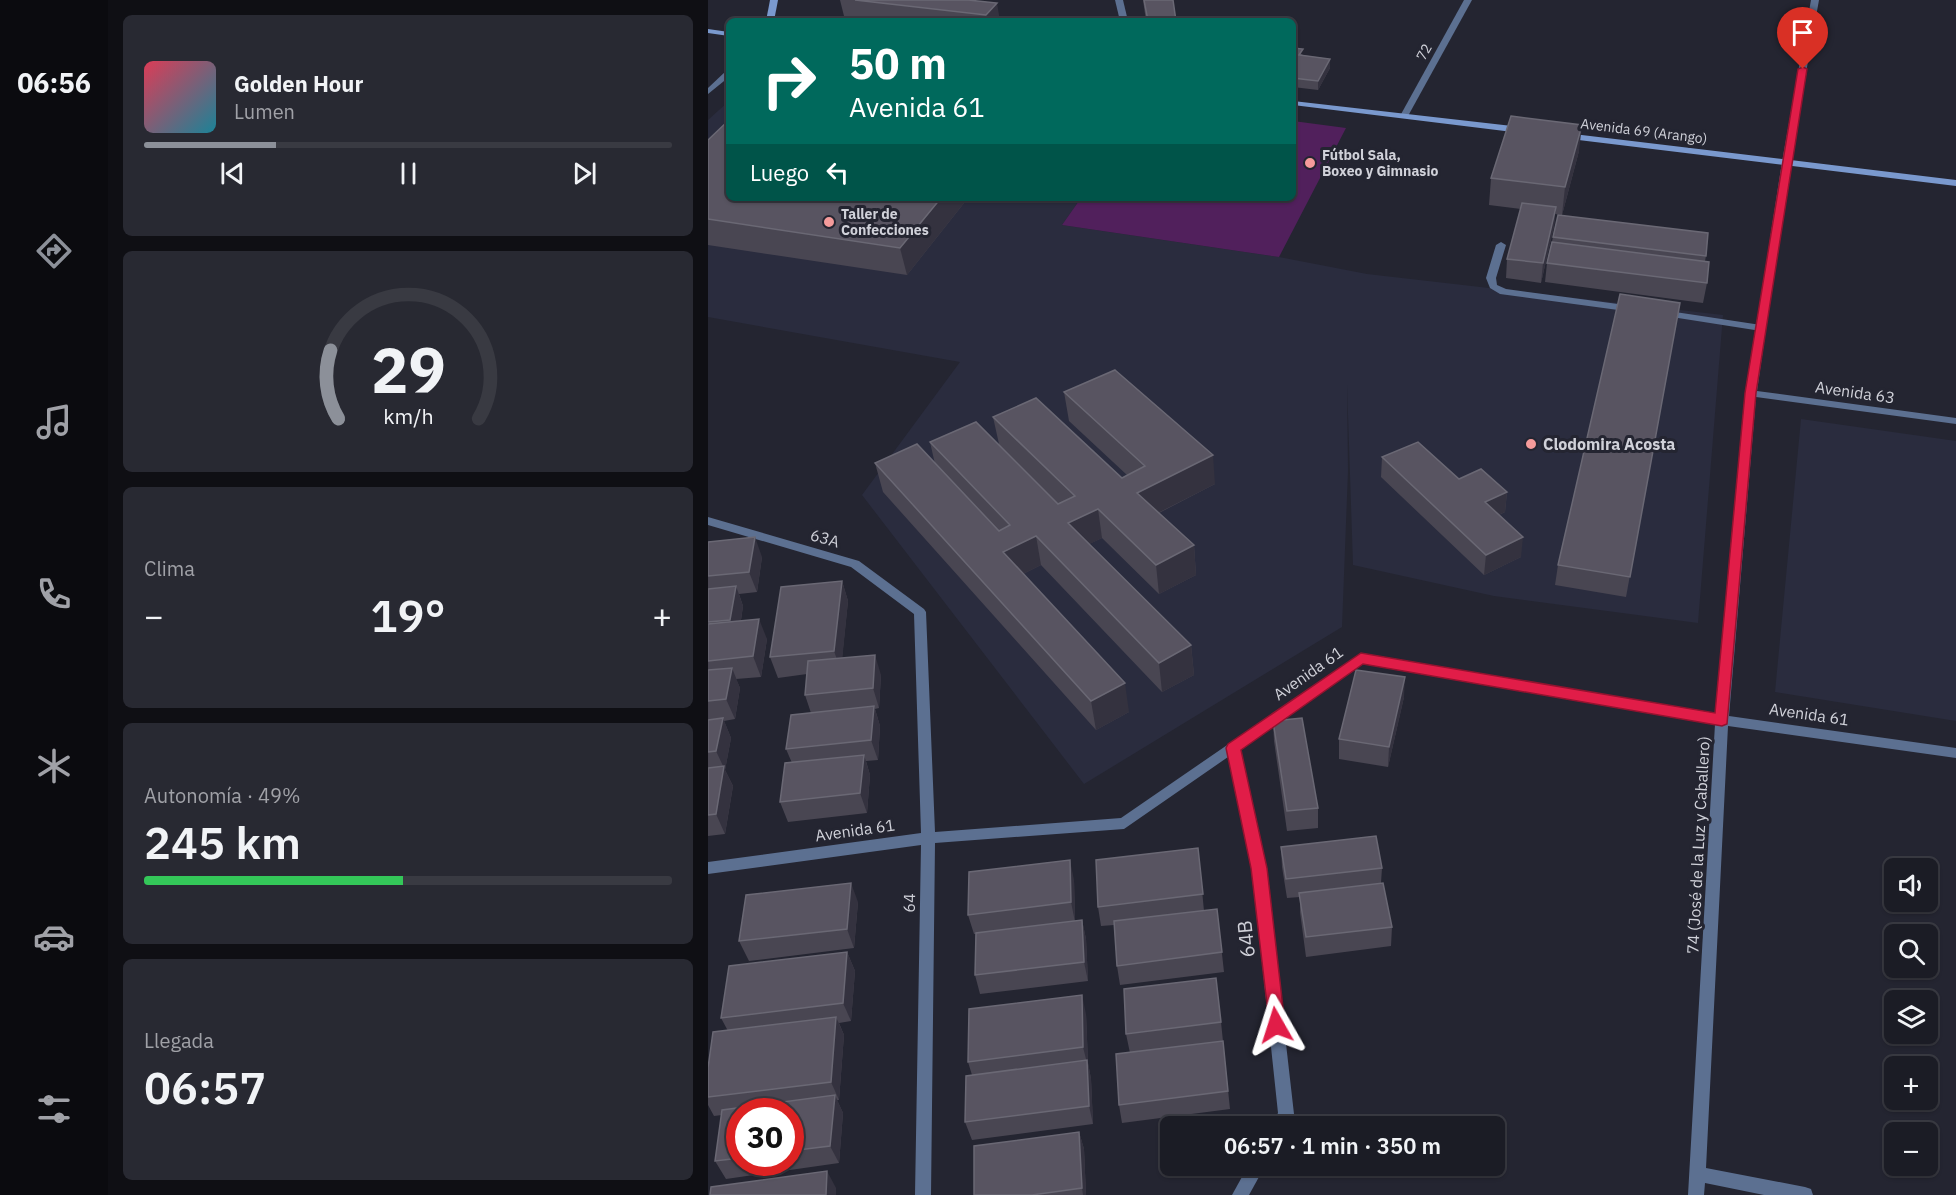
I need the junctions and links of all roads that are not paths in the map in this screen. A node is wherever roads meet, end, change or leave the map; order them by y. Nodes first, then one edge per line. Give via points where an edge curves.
1 (774, 0) edge
2 (1119, 0) edge
3 (1468, 0) edge
4 (1815, 0) edge
5 (771, 18) edge
6 (1123, 18) edge
7 (708, 31) edge
8 (726, 34) edge
9 (726, 76) edge
10 (708, 92) edge
11 (1296, 103) edge
12 (1404, 116) junction
13 (1531, 131) edge
14 (1554, 134) edge
15 (1786, 162) junction
16 (1956, 183) edge
17 (1501, 245) dead end
18 (1761, 328) junction
19 (1750, 393) junction
20 (1956, 421) edge
21 (708, 522) edge
22 (920, 612) joint
23 (1722, 720) junction
24 (1233, 748) junction
25 (1956, 753) edge
26 (928, 838) junction
27 (708, 868) edge
28 (1285, 1116) edge
29 (1697, 1174) junction
30 (1251, 1176) edge
31 (923, 1195) edge
32 (1240, 1195) edge
33 (1696, 1195) edge
34 (1805, 1195) edge

1 - 5 street
2 - 6 street
3 - 12 street, 72
4 - 15 street, 74 (José de la Luz y Caballero)
7 - 8 street
9 - 10 street
11 - 12 street
12 - 13 street
14 - 15 street, Avenida 69 (Arango)
15 - 16 street, Avenida 69 (Arango)
15 - 18 street, 74 (José de la Luz y Caballero)
17 - 18 street via 1491,278 1493,286 1503,292
18 - 19 street, 74 (José de la Luz y Caballero)
19 - 20 street, Avenida 63
19 - 23 street, 74 (José de la Luz y Caballero)
21 - 22 street, 63A via 855,564
22 - 26 street, 64
23 - 24 street, Avenida 61 via 1361,658
23 - 25 street, Avenida 61
23 - 29 street, 74 (José de la Luz y Caballero)
24 - 26 street, Avenida 61 via 1124,823
24 - 28 street, 64B via 1259,868
26 - 27 street, Avenida 61
26 - 31 street, 64
29 - 33 street, 74 (José de la Luz y Caballero)
29 - 34 street
30 - 32 street

